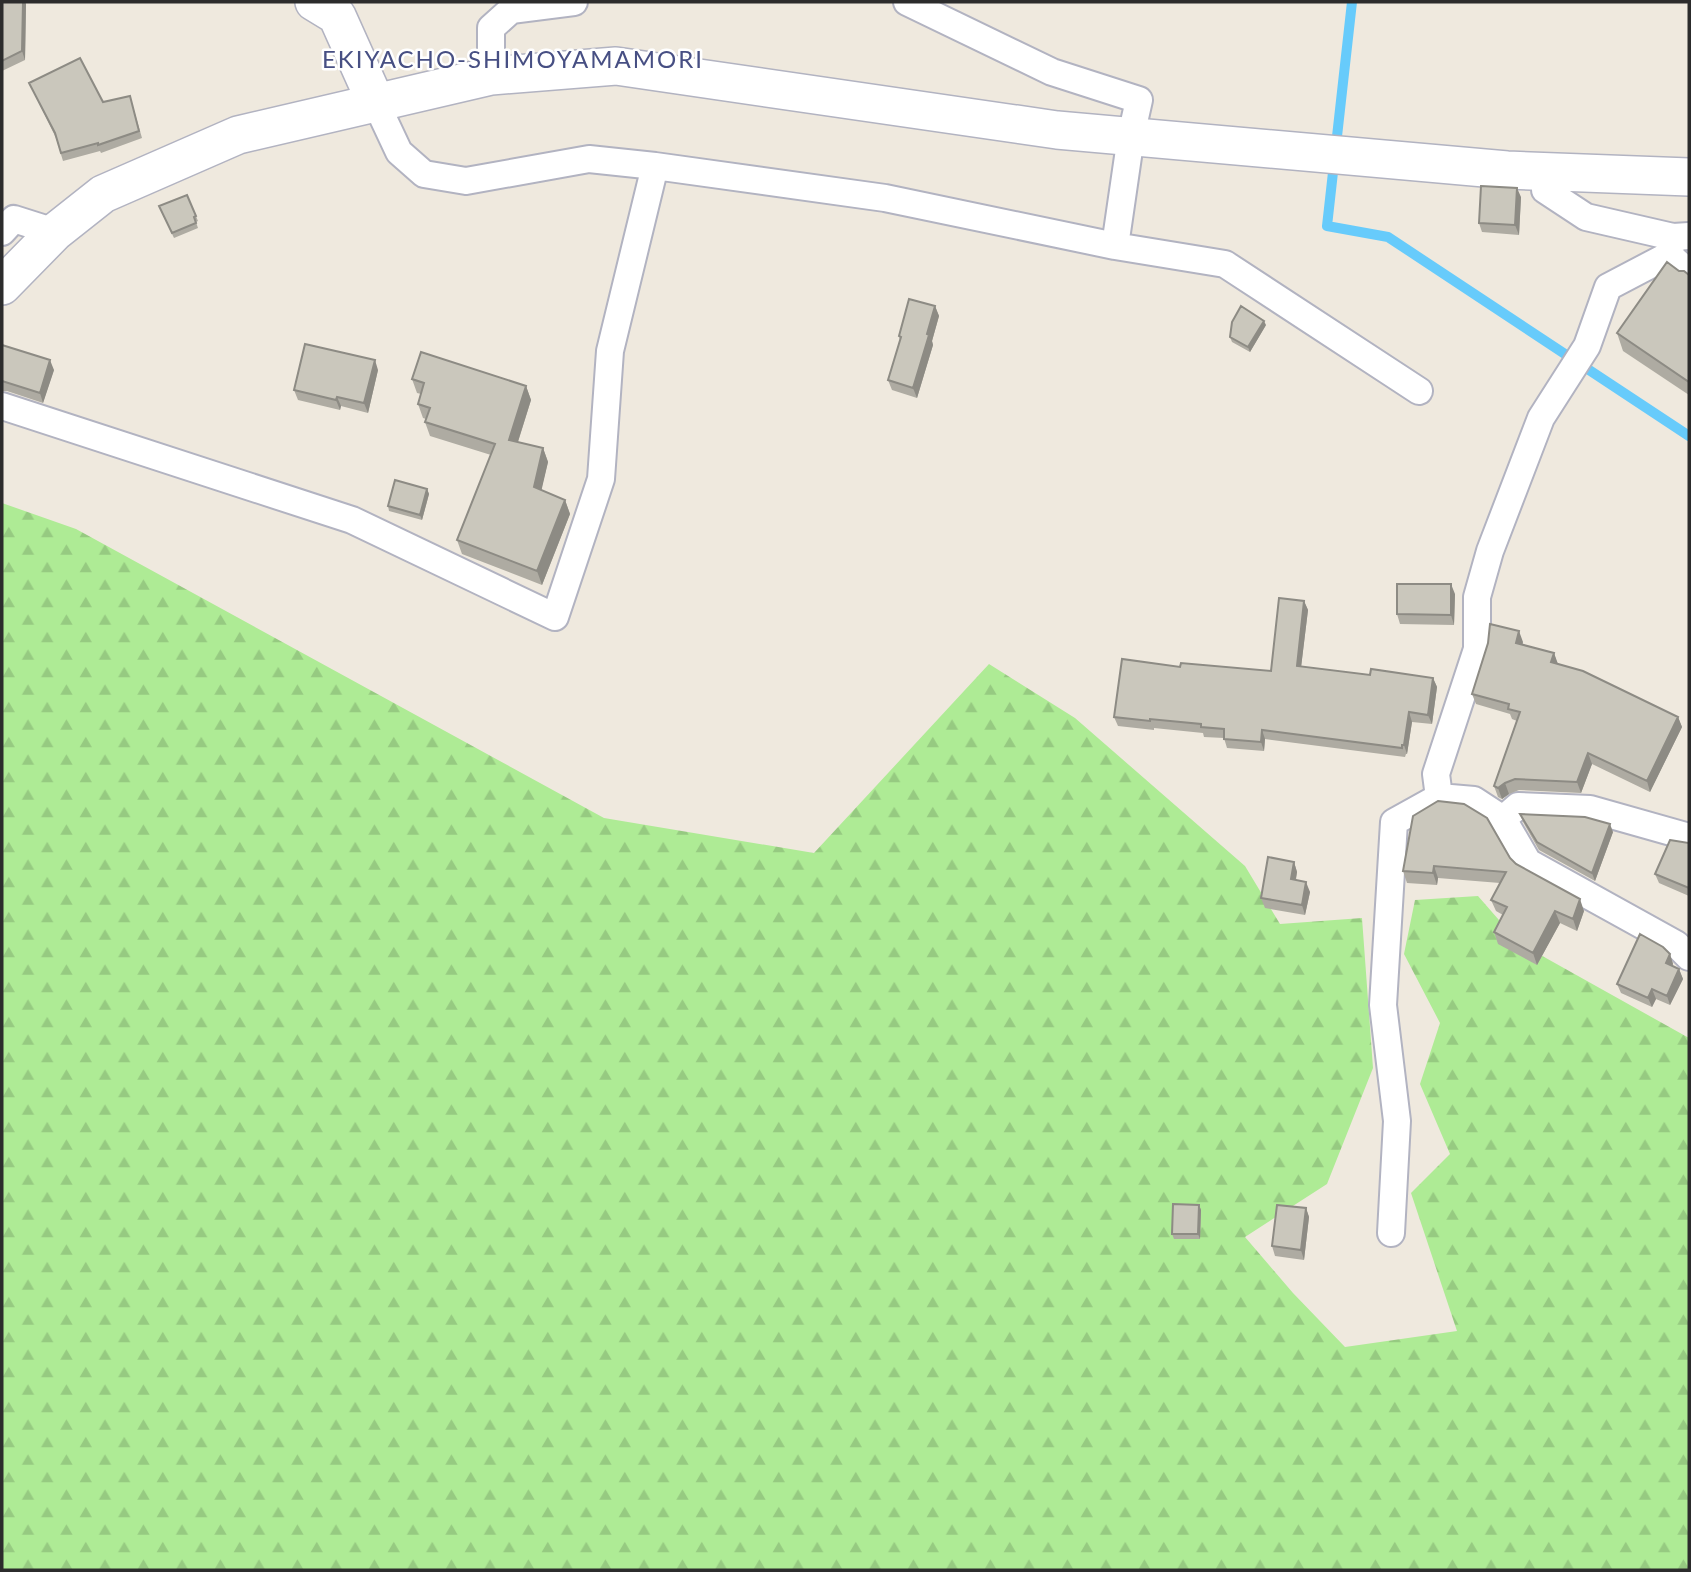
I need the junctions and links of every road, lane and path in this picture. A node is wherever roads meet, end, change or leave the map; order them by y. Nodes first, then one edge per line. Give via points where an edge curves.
1 (314, 2) edge
2 (574, 2) edge
3 (907, 2) edge
4 (491, 76) junction
5 (376, 103) junction
6 (1131, 136) junction
7 (654, 166) junction
8 (1545, 172) junction
9 (1689, 177) edge
10 (2, 232) edge
11 (55, 232) junction
12 (1677, 243) edge
13 (1115, 246) junction
14 (1689, 273) edge
15 (2, 286) edge
16 (1419, 391) dead end
17 (2, 405) edge
18 (1438, 797) junction
19 (1503, 819) junction
20 (1689, 837) edge
21 (1689, 957) edge
22 (1391, 1233) dead end

1 - 5 street via 338,16
2 - 4 street via 511,10 491,28
3 - 6 street via 1052,72 1139,100
4 - 5 street
4 - 6 street via 617,66 1057,130
5 - 7 street via 399,152 424,174 466,181 589,159
5 - 11 street via 238,135 103,194
6 - 8 street
6 - 13 street
7 - 13 street via 886,198
7 - 17 street via 610,351 601,479 555,617 352,520
8 - 9 street
8 - 12 street via 1545,190 1587,217
10 - 11 street via 14,219
11 - 15 street
12 - 14 street
12 - 18 street via 1608,287 1587,346 1541,418 1477,597 1477,649 1436,774
13 - 16 street via 1225,264
18 - 19 street via 1474,800
18 - 22 street via 1394,822 1383,1005 1398,1121
19 - 20 street via 1518,806 1590,809
19 - 21 street via 1528,862 1676,944

